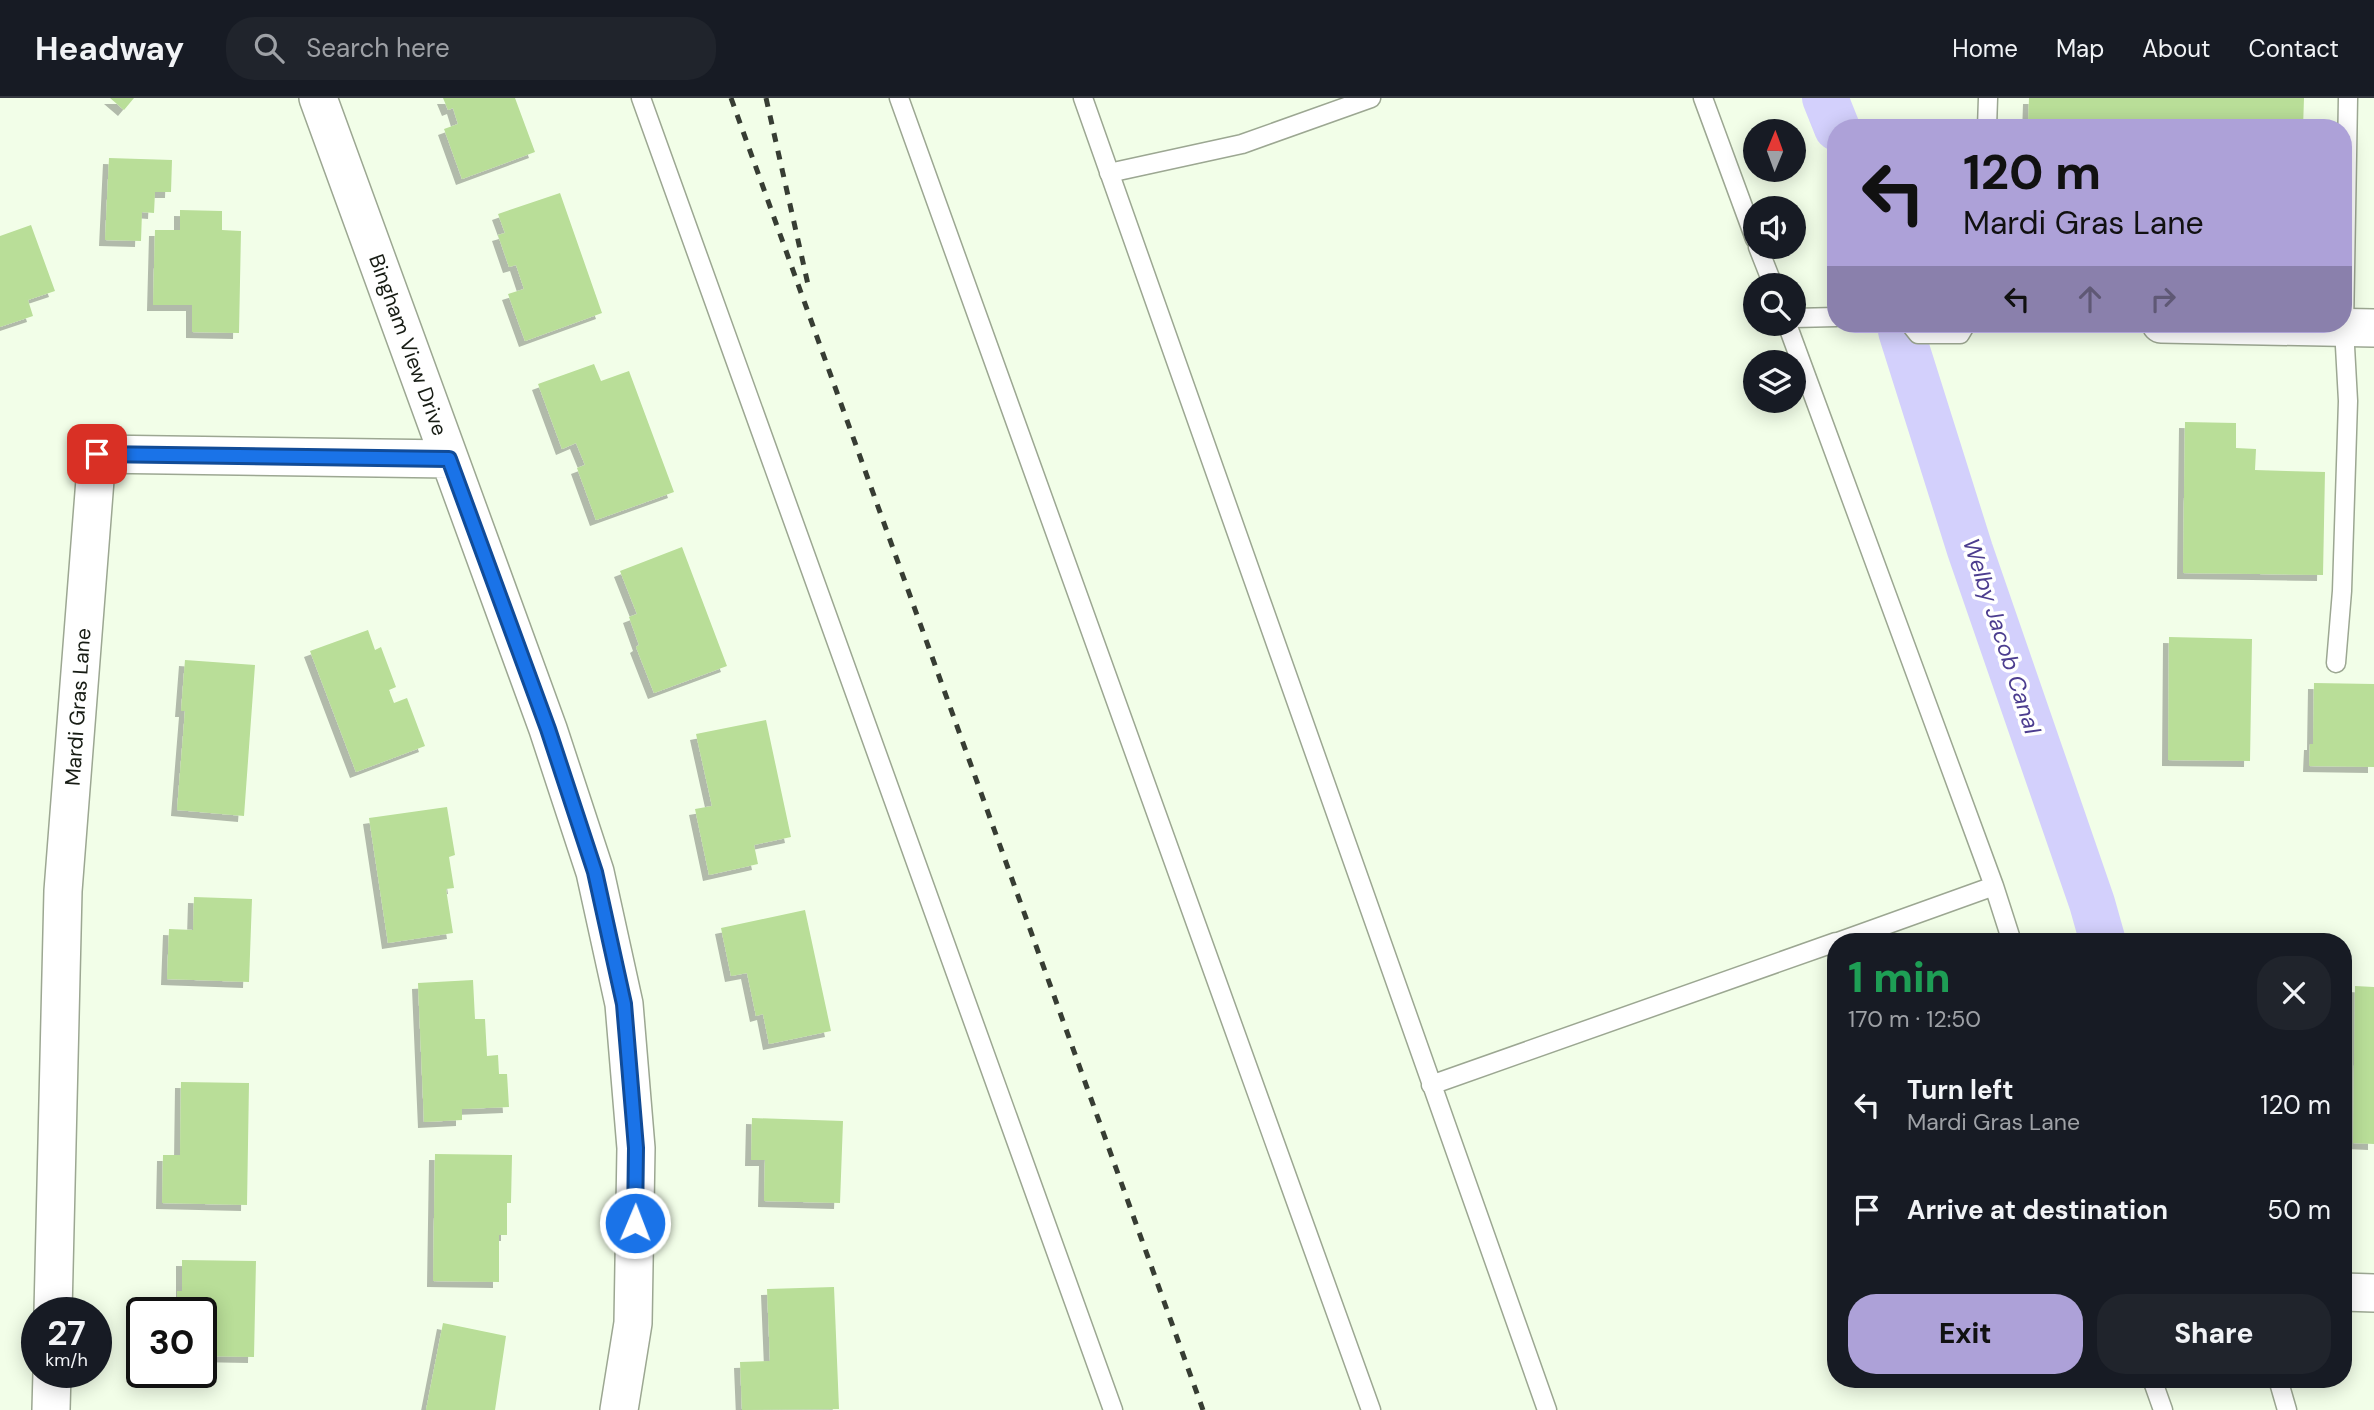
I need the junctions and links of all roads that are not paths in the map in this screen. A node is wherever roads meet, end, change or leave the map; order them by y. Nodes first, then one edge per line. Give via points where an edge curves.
1 (318, 98) edge
2 (641, 98) edge
3 (899, 98) edge
4 (1083, 98) edge
5 (1371, 98) edge
6 (1703, 98) edge
7 (1988, 98) edge
8 (2348, 98) edge
9 (1987, 119) edge
10 (2347, 119) edge
11 (1109, 173) junction
12 (1743, 206) edge
13 (2352, 256) edge
14 (1827, 317) edge
15 (1806, 318) edge
16 (2359, 328) edge
17 (1917, 333) edge
18 (1960, 333) edge
19 (1791, 336) edge
20 (449, 459) junction
21 (2336, 663) dead end
22 (1994, 886) junction
23 (1862, 933) edge
24 (2008, 933) edge
25 (1827, 946) edge
26 (1432, 1086) junction
27 (2352, 1292) edge
28 (2374, 1293) edge
29 (53, 1297) edge
30 (52, 1388) edge
31 (2155, 1388) edge
32 (2280, 1388) edge
33 (2161, 1407) edge
34 (51, 1410) edge
35 (619, 1410) edge
36 (1113, 1410) edge
37 (1371, 1410) edge
38 (1547, 1410) edge
39 (2287, 1410) edge

1 - 20 street, Bingham View Drive
2 - 36 lane
3 - 37 lane
4 - 11 lane
5 - 11 lane via 1242,144
6 - 12 lane
7 - 9 lane
8 - 10 lane
11 - 26 lane
13 - 16 lane
14 - 15 lane
16 - 21 lane via 2348,401
17 - 18 lane
19 - 22 lane
20 - 29 street, Mardi Gras Lane via 97,454 64,891
20 - 35 street, Bingham View Drive via 595,872 624,1004 636,1148 634,1323
22 - 23 lane
22 - 24 lane
25 - 26 lane
26 - 38 lane
27 - 28 street
30 - 34 street
31 - 33 lane
32 - 39 lane

